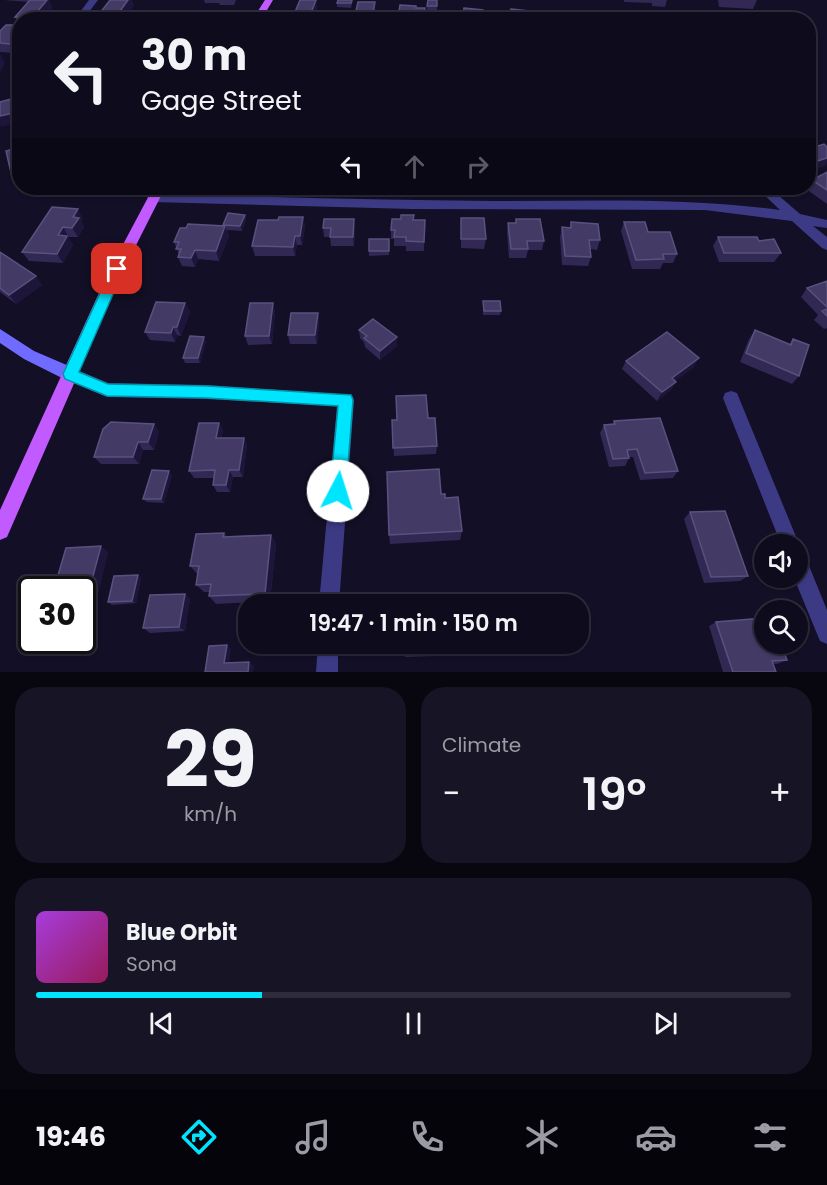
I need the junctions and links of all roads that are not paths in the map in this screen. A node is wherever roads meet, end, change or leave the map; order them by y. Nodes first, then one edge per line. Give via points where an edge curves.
1 (94, 0) edge
2 (84, 12) edge
3 (155, 195) edge
4 (196, 195) edge
5 (770, 195) edge
6 (791, 215) junction
7 (827, 224) edge
8 (827, 245) edge
9 (0, 335) edge
10 (70, 374) junction
11 (730, 398) dead end
12 (0, 531) edge
13 (786, 534) edge
14 (808, 587) edge
15 (330, 594) edge
16 (827, 634) edge
17 (328, 654) edge
18 (327, 672) edge

1 - 2 street
3 - 10 main road
4 - 6 street via 414,206 688,205
5 - 6 street
6 - 7 street
6 - 8 street
9 - 10 street via 29,355
10 - 12 main road
10 - 15 street via 107,390 346,400
11 - 13 street
14 - 16 street
17 - 18 street

